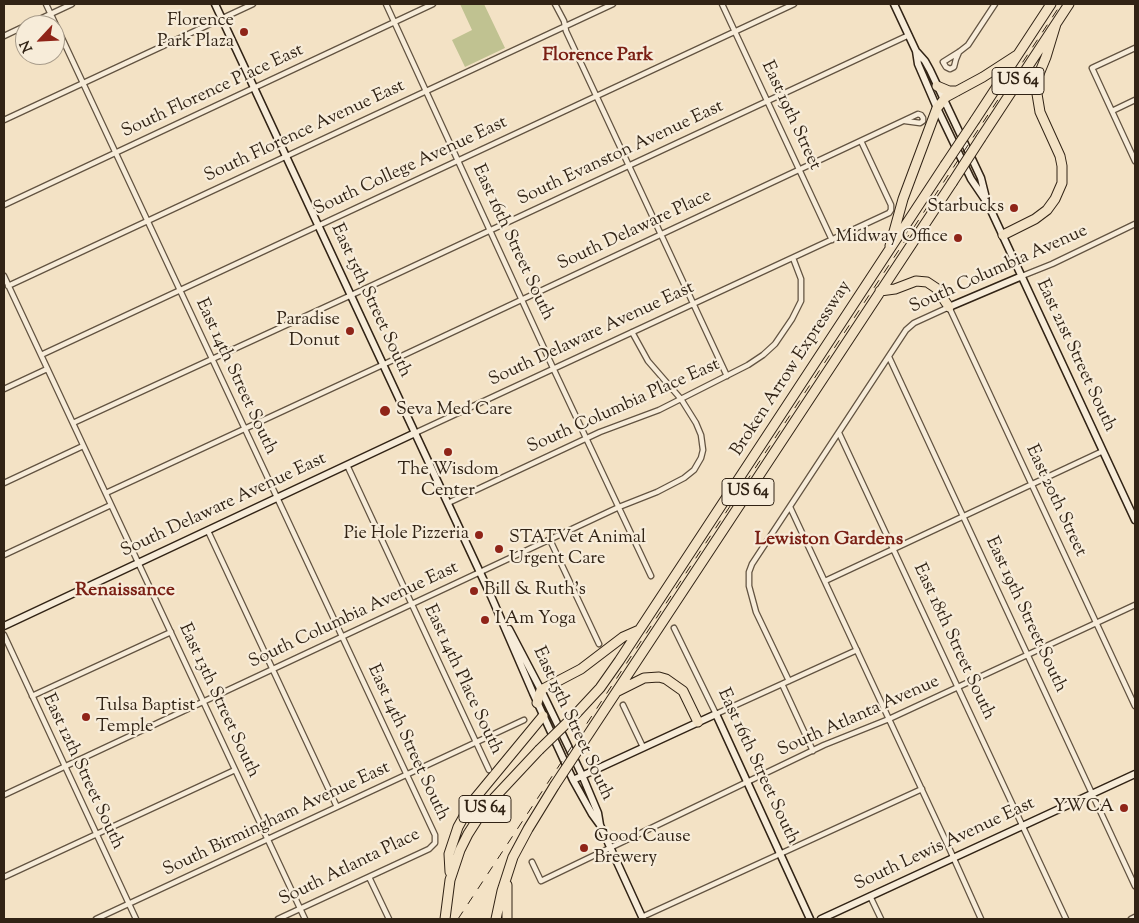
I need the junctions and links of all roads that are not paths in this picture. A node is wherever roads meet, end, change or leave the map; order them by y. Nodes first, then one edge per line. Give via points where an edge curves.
1 (46, 4) edge
2 (72, 4) edge
3 (215, 4) edge
4 (253, 4) edge
5 (386, 4) edge
6 (433, 4) edge
7 (556, 4) edge
8 (613, 4) edge
9 (722, 4) edge
10 (794, 4) edge
11 (894, 4) edge
12 (995, 4) edge
13 (1051, 4) edge
14 (1069, 4) edge
15 (50, 14) junction
16 (222, 18) junction
17 (395, 22) junction
18 (1056, 24) junction
19 (565, 26) junction
20 (735, 31) junction
21 (909, 35) junction
22 (1135, 48) edge
23 (916, 51) junction
24 (959, 52) dead end
25 (1017, 55) junction
26 (83, 83) junction
27 (938, 86) junction
28 (254, 88) junction
29 (426, 91) junction
30 (957, 91) junction
31 (597, 96) junction
32 (944, 100) junction
33 (1135, 100) edge
34 (767, 101) junction
35 (937, 108) junction
36 (1112, 111) junction
37 (4, 120) edge
38 (905, 121) dead end
39 (862, 141) junction
40 (115, 153) junction
41 (286, 156) junction
42 (458, 161) junction
43 (1135, 161) edge
44 (629, 166) junction
45 (800, 170) junction
46 (988, 204) junction
47 (4, 205) edge
48 (147, 220) junction
49 (1135, 224) edge
50 (318, 225) junction
51 (490, 230) junction
52 (661, 235) junction
53 (1002, 235) junction
54 (832, 240) junction
55 (889, 251) junction
56 (792, 258) junction
57 (4, 276) edge
58 (1022, 276) junction
59 (8, 290) junction
60 (179, 290) junction
61 (880, 290) junction
62 (351, 295) junction
63 (522, 300) junction
64 (693, 305) junction
65 (949, 307) junction
66 (632, 332) junction
67 (41, 355) junction
68 (889, 357) junction
69 (212, 359) junction
70 (383, 364) junction
71 (47, 369) junction
72 (554, 370) junction
73 (726, 376) junction
74 (4, 389) edge
75 (681, 399) junction
76 (72, 423) junction
77 (245, 428) junction
78 (415, 433) junction
79 (839, 433) junction
80 (586, 438) junction
81 (83, 446) junction
82 (1103, 451) junction
83 (347, 465) junction
84 (4, 483) edge
85 (1032, 484) junction
86 (106, 493) junction
87 (277, 498) junction
88 (448, 503) junction
89 (111, 505) junction
90 (619, 507) junction
91 (790, 507) junction
92 (964, 516) junction
93 (1135, 520) edge
94 (208, 531) junction
95 (550, 540) junction
96 (894, 548) junction
97 (4, 555) edge
98 (138, 563) junction
99 (480, 572) junction
100 (651, 576) dead end
101 (824, 581) junction
102 (412, 604) junction
103 (1135, 605) edge
104 (498, 611) junction
105 (1097, 623) junction
106 (4, 626) edge
107 (674, 628) dead end
108 (639, 630) junction
109 (171, 632) junction
110 (4, 635) edge
111 (342, 637) junction
112 (598, 644) dead end
113 (857, 650) junction
114 (1028, 654) junction
115 (273, 669) junction
116 (789, 681) junction
117 (782, 684) junction
118 (958, 687) junction
119 (541, 690) junction
120 (616, 692) junction
121 (32, 696) junction
122 (203, 702) junction
123 (537, 703) junction
124 (623, 706) dead end
125 (1135, 706) edge
126 (716, 714) junction
127 (543, 716) junction
128 (889, 719) junction
129 (524, 720) dead end
130 (698, 722) junction
131 (476, 743) junction
132 (643, 747) junction
133 (813, 752) junction
134 (64, 766) junction
135 (235, 770) junction
136 (489, 770) dead end
137 (1135, 774) edge
138 (407, 775) junction
139 (582, 776) junction
140 (574, 780) junction
141 (748, 783) junction
142 (922, 789) junction
143 (1093, 793) junction
144 (4, 795) edge
145 (338, 807) junction
146 (600, 825) junction
147 (1022, 826) junction
148 (96, 835) junction
149 (268, 840) junction
150 (435, 843) joint
151 (610, 848) junction
152 (780, 854) junction
153 (953, 859) junction
154 (532, 862) dead end
155 (507, 874) junction
156 (4, 877) edge
157 (369, 877) junction
158 (450, 880) junction
159 (1135, 886) edge
160 (870, 896) junction
161 (129, 904) junction
162 (300, 909) junction
163 (1135, 917) edge
164 (643, 918) edge
165 (96, 919) edge
166 (136, 919) edge
167 (278, 919) edge
168 (305, 919) edge
169 (389, 919) edge
170 (445, 919) edge
171 (496, 919) edge
172 (507, 919) edge
173 (810, 919) edge
174 (821, 919) edge
175 (881, 919) edge
176 (981, 919) edge
177 (1066, 919) edge
178 (1131, 919) edge

1 - 15 street, East 14th Street South
2 - 15 street
3 - 16 main road, East 15th Street South
4 - 16 street
5 - 17 street, East 16th Street South
6 - 17 street, South Florence Place East
7 - 19 street
8 - 19 street, South Florence Avenue East
9 - 20 street, East 19th Street
10 - 20 street, South College Avenue East
11 - 21 main road, East 21st Street South
12 - 24 street via 972,39
13 - 25 highway, Broken Arrow Expressway / US 64
14 - 18 highway, Broken Arrow Expressway / US 64
15 - 26 street, East 14th Street South
16 - 26 street
16 - 28 main road, East 15th Street South
17 - 28 street, South Florence Place East
17 - 29 street, East 16th Street South
18 - 53 highway via 1037,79 1037,96 1040,112 1060,156 1062,183 1056,199 1042,215
18 - 61 highway, Broken Arrow Expressway / US 64, bridge
19 - 29 street, South Florence Avenue East
19 - 31 street
20 - 31 street, South College Avenue East
20 - 34 street, East 19th Street
21 - 23 main road, East 21st Street South
21 - 34 street, South Evanston Avenue East
22 - 36 street via 1092,68
23 - 27 main road, East 21st Street South
23 - 35 main road, East 21st Street South via 918,64
25 - 30 highway
25 - 55 highway, Broken Arrow Expressway / US 64, bridge
26 - 37 street
26 - 40 street, East 14th Street South
27 - 30 highway
27 - 32 main road, East 21st Street South
28 - 40 street, South Florence Place East
28 - 41 main road, East 15th Street South
29 - 41 street, South Florence Avenue East
29 - 42 street, East 16th Street South
30 - 32 highway
31 - 42 street, South College Avenue East
31 - 44 street
32 - 35 highway
32 - 46 main road, East 21st Street South via 981,178
33 - 36 street
34 - 44 street, South Evanston Avenue East
34 - 45 street, East 19th Street
35 - 46 main road, East 21st Street South via 971,179
35 - 55 highway via 903,199
36 - 43 street
38 - 39 street, South Delaware Place
39 - 45 street, South Delaware Place
39 - 54 street, South Delaware Avenue East via 891,210
40 - 47 street, South Florence Place East
40 - 48 street, East 14th Street South
41 - 48 street, South Florence Avenue East
41 - 50 main road, East 15th Street South
42 - 50 street, South College Avenue East
42 - 51 street, East 16th Street South
44 - 51 street, South Evanston Avenue East
44 - 52 street
45 - 52 street, South Delaware Place
45 - 54 street, East 19th Street
46 - 53 main road, East 21st Street South
48 - 59 street, South Florence Avenue East
48 - 60 street, East 14th Street South
49 - 58 street, South Columbia Avenue
50 - 60 street, South College Avenue East
50 - 62 main road, East 15th Street South
51 - 62 street, South Evanston Avenue East
51 - 63 street, East 16th Street South
52 - 63 street, South Delaware Place
52 - 64 street
53 - 58 main road, East 21st Street South
54 - 56 street, South Delaware Avenue East
55 - 108 highway, Broken Arrow Expressway / US 64
56 - 64 street, South Delaware Avenue East
56 - 73 street, South Columbia Place East via 802,286 798,309 770,349
57 - 59 street, East 13th Street South
58 - 65 main road, South Columbia Avenue
58 - 82 main road, East 21st Street South
59 - 67 street, East 13th Street South
60 - 67 street, South College Avenue East
60 - 69 street, East 14th Street South
61 - 65 highway via 895,289 916,281 927,282 936,288
61 - 120 highway, Broken Arrow Expressway / US 64
62 - 69 street, South Evanston Avenue East
62 - 70 main road, East 15th Street South
63 - 70 street, South Delaware Place
63 - 72 street, East 16th Street South
64 - 66 street, South Delaware Avenue East
64 - 73 street
65 - 68 street, South Columbia Avenue via 910,326
65 - 85 street, East 20th Street
66 - 72 street, South Delaware Avenue East
66 - 75 street via 648,361
67 - 71 street, East 13th Street South
68 - 79 street, South Columbia Avenue
68 - 92 street, East 19th Street South
69 - 76 street, South Evanston Avenue East
69 - 77 street, East 14th Street South
70 - 77 street, South Delaware Place
70 - 78 main road, East 15th Street South
71 - 74 street
71 - 76 street, East 13th Street South
72 - 78 street, South Delaware Avenue East
72 - 80 street, East 16th Street South
73 - 75 street, South Columbia Place East
75 - 80 street, South Columbia Place East
75 - 90 street, South Columbia Avenue East via 696,423 702,442 699,465 684,478
76 - 81 street, East 13th Street South
77 - 86 street, South Delaware Place
77 - 87 street, East 14th Street South
78 - 83 main road, South Delaware Avenue East
78 - 88 main road, East 15th Street South
79 - 91 street, South Columbia Avenue
79 - 96 street, East 18th Street South
80 - 88 street, South Columbia Place East
80 - 90 street, East 16th Street South
81 - 84 street
81 - 86 street, East 13th Street South
82 - 85 street
82 - 93 main road, East 21st Street South
83 - 87 main road, South Delaware Avenue East
83 - 102 street, East 14th Place South
85 - 92 street
85 - 105 street, East 20th Street
86 - 89 street, East 13th Street South
87 - 94 main road, South Delaware Avenue East
87 - 111 street, East 14th Street South
88 - 99 main road, East 15th Street South
89 - 97 street
89 - 98 street, East 13th Street South
90 - 95 street, South Columbia Avenue East
90 - 100 street, East 16th Street South
91 - 101 street
91 - 116 street, South Columbia Avenue via 752,564 747,578 756,612
92 - 96 street
92 - 114 street, East 19th Street South
94 - 98 main road, South Delaware Avenue East
94 - 115 street
95 - 99 street, South Columbia Avenue East
95 - 112 street
96 - 101 street
96 - 118 street, East 18th Street South
98 - 106 main road, South Delaware Avenue East
98 - 109 street, East 13th Street South
99 - 102 street, South Columbia Avenue East
99 - 104 main road, East 15th Street South
101 - 113 street
102 - 111 street, South Columbia Avenue East
102 - 131 street, East 14th Place South
103 - 105 street, South Atlanta Avenue
104 - 119 main road, East 15th Street South
104 - 123 main road, East 15th Street South
105 - 114 street, South Atlanta Avenue
105 - 125 street, East 20th Street
107 - 126 street, East 16th Street South
108 - 119 highway via 623,637 581,669
108 - 158 highway, Broken Arrow Expressway / US 64, bridge via 600,688 495,796 476,821 460,850
109 - 121 street
109 - 122 street, East 13th Street South
110 - 121 street, East 12th Street South
111 - 115 street, South Columbia Avenue East
111 - 138 street, East 14th Street South
113 - 116 street
113 - 128 street
114 - 118 street, South Atlanta Avenue
114 - 143 street, East 19th Street South
115 - 122 street, South Columbia Avenue East
115 - 145 street
116 - 117 street
117 - 126 street
117 - 133 street
118 - 128 street, South Atlanta Avenue
118 - 147 street, East 18th Street South
119 - 123 highway
119 - 139 main road, East 15th Street South
120 - 130 highway via 644,678 666,679 683,691
120 - 155 highway, Broken Arrow Expressway / US 64, bridge via 555,784 521,842
121 - 134 street, East 12th Street South
122 - 134 street, South Columbia Avenue East
122 - 135 street, East 13th Street South
123 - 127 main road, East 15th Street South
124 - 132 street
126 - 130 main road
126 - 141 main road, East 16th Street South
127 - 140 main road, East 15th Street South
127 - 158 highway via 472,802 449,854
128 - 133 street, South Atlanta Avenue
128 - 142 street
129 - 131 street, South Birmingham Avenue East
130 - 132 main road
131 - 136 street, East 14th Place South
131 - 138 street, South Birmingham Avenue East
132 - 139 main road
133 - 141 street, South Atlanta Avenue
134 - 144 street, South Columbia Avenue East
134 - 148 street, East 12th Street South
135 - 148 street
135 - 149 street, East 13th Street South
137 - 143 main road, South Lewis Avenue East
138 - 145 street, South Birmingham Avenue East
138 - 150 street, East 14th Street South via 435,835
139 - 140 main road
139 - 146 main road, East 15th Street South
140 - 146 main road, East 15th Street South
141 - 151 street, South Atlanta Avenue
141 - 152 main road, East 16th Street South
142 - 152 street
142 - 153 street
143 - 147 main road, South Lewis Avenue East
143 - 159 street, East 19th Street South
145 - 149 street, South Birmingham Avenue East
146 - 151 main road, East 15th Street South
147 - 153 main road, South Lewis Avenue East
147 - 177 street, East 18th Street South
148 - 156 street
148 - 161 street, East 12th Street South
149 - 161 street, South Birmingham Avenue East
149 - 162 street, East 13th Street South
150 - 157 street, South Atlanta Place via 429,849
151 - 154 street, South Atlanta Avenue via 541,881
151 - 164 main road, East 15th Street South
152 - 164 street
152 - 173 main road, East 16th Street South
153 - 160 main road, South Lewis Avenue East
153 - 176 street
155 - 171 highway, Broken Arrow Expressway / US 64
155 - 172 highway
157 - 162 street, South Atlanta Place
157 - 169 street
158 - 170 highway, Broken Arrow Expressway / US 64
160 - 174 main road, South Lewis Avenue East
160 - 175 street
161 - 165 street, South Birmingham Avenue East
161 - 166 street, East 12th Street South
162 - 167 street, South Atlanta Place
162 - 168 street, East 13th Street South
163 - 178 street

